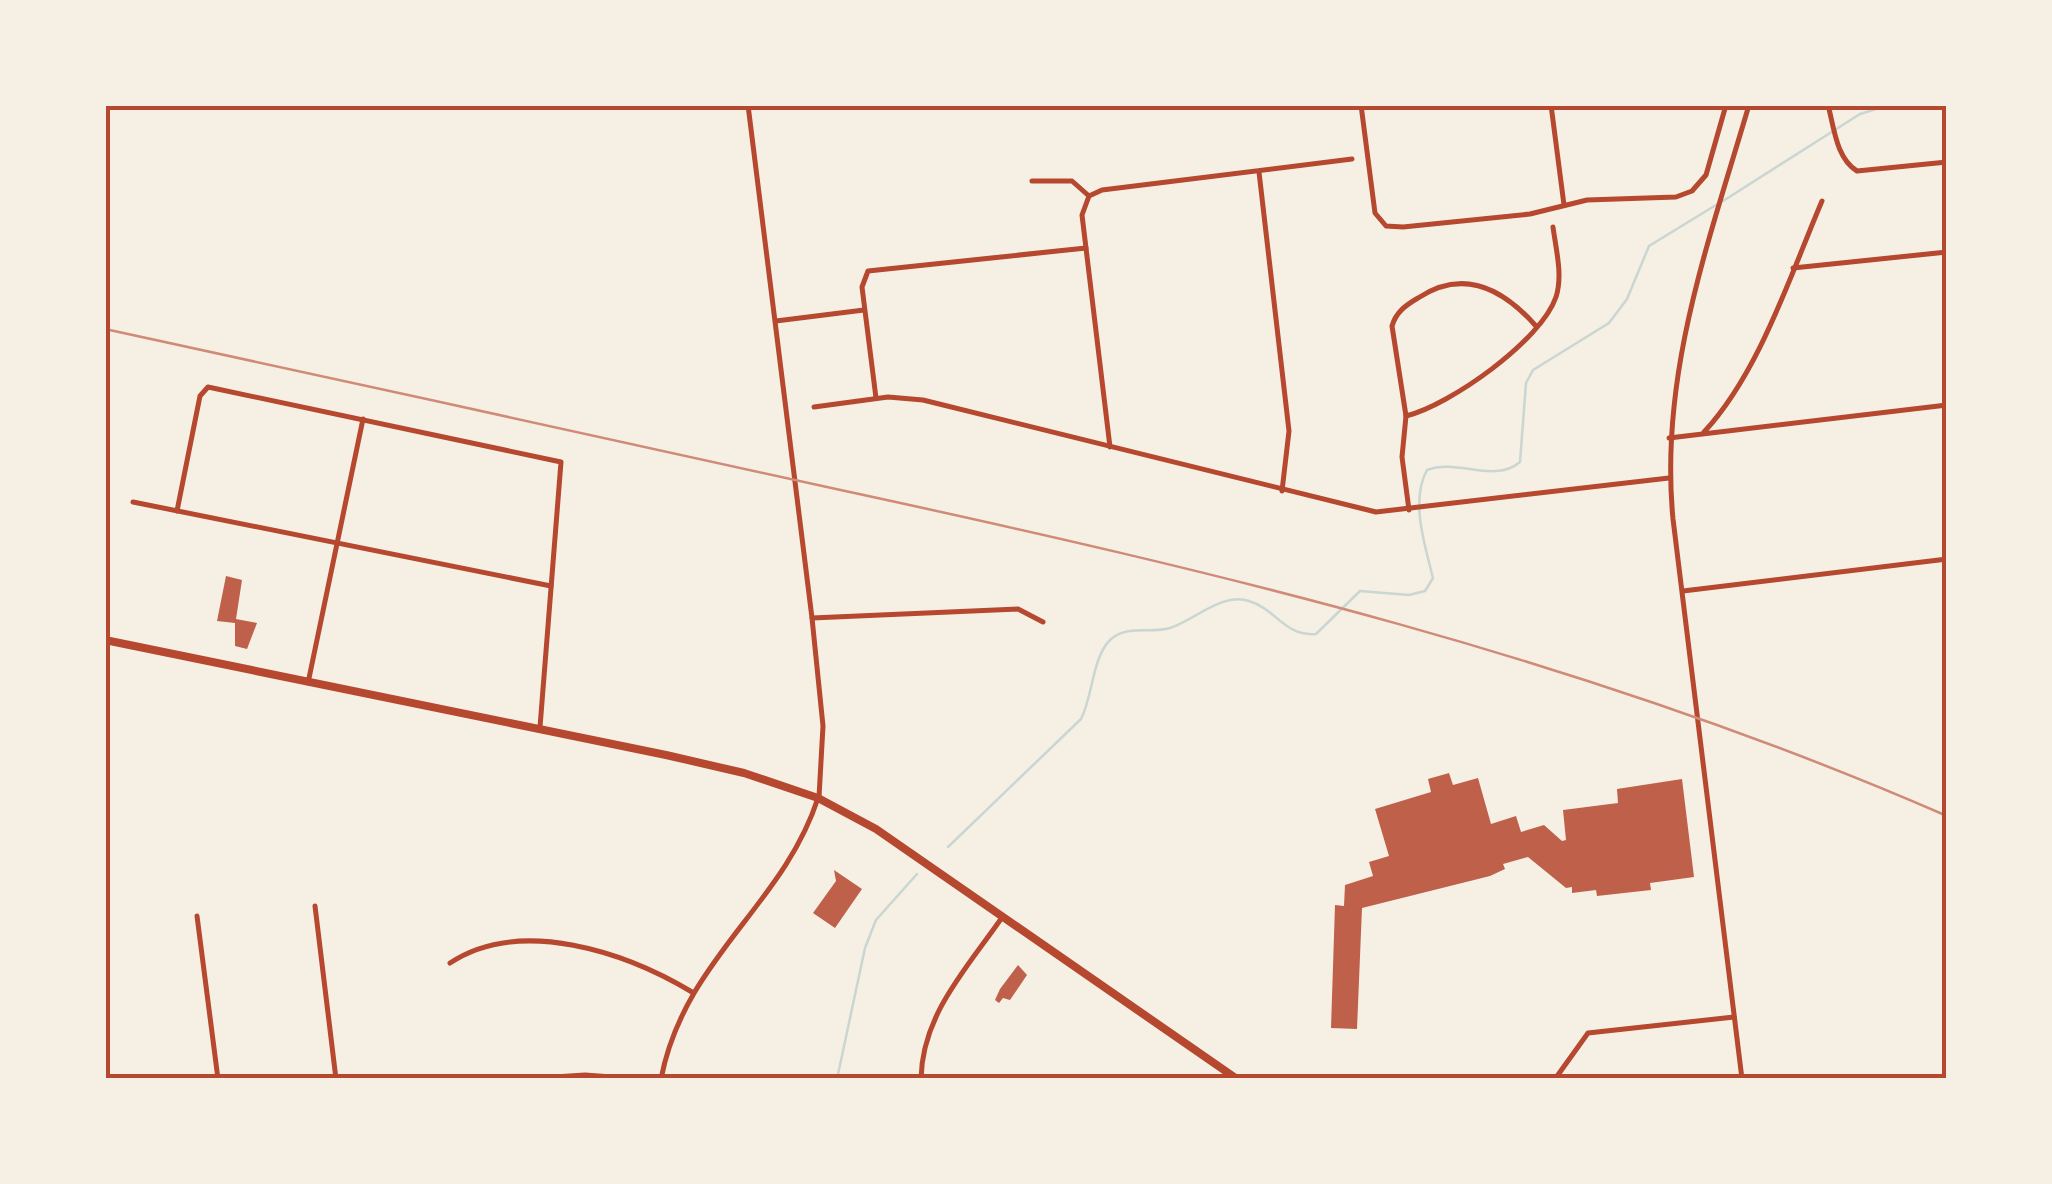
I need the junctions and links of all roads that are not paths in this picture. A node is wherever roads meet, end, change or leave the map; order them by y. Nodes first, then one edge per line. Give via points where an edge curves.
1 (748, 105) edge
2 (1361, 105) edge
3 (1551, 105) edge
4 (1726, 105) edge
5 (1748, 105) edge
6 (1828, 105) edge
7 (1352, 159) dead end
8 (1947, 162) edge
9 (1259, 172) junction
10 (1032, 181) dead end
11 (1089, 196) junction
12 (1822, 201) dead end
13 (1564, 205) junction
14 (1553, 227) dead end
15 (1086, 248) junction
16 (1947, 252) edge
17 (1793, 268) junction
18 (864, 310) junction
19 (776, 321) junction
20 (1535, 325) junction
21 (876, 398) junction
22 (1947, 405) edge
23 (814, 407) dead end
24 (1406, 416) junction
25 (363, 419) junction
26 (1702, 434) junction
27 (1668, 438) junction
28 (1110, 447) junction
29 (1669, 478) junction
30 (1282, 490) junction
31 (134, 502) dead end
32 (1413, 509) junction
33 (177, 511) junction
34 (336, 543) junction
35 (1947, 559) edge
36 (551, 586) junction
37 (1683, 590) junction
38 (812, 618) junction
39 (1044, 622) dead end
40 (105, 640) edge
41 (308, 683) junction
42 (540, 727) junction
43 (818, 798) junction
44 (316, 906) dead end
45 (197, 916) dead end
46 (1003, 916) junction
47 (450, 963) dead end
48 (692, 992) junction
49 (1734, 1017) junction
50 (218, 1079) edge
51 (336, 1079) edge
52 (523, 1079) edge
53 (639, 1079) edge
54 (661, 1079) edge
55 (921, 1079) edge
56 (1238, 1079) edge
57 (1556, 1079) edge
58 (1742, 1079) edge

1 - 19 street
2 - 13 street via 1373,202 1390,227
3 - 13 street
4 - 13 street via 1701,184 1676,198
5 - 27 street via 1679,354
6 - 8 street via 1847,165 1856,171
7 - 9 street
9 - 11 street
9 - 30 street via 1290,432
10 - 11 street via 1072,181
11 - 15 street via 1082,215
12 - 17 street
14 - 20 street via 1557,294
15 - 18 street via 870,270 862,280
15 - 28 street
16 - 17 street
17 - 26 street via 1743,381
18 - 19 street
18 - 21 street
19 - 38 street
20 - 24 street via 1475,383
20 - 24 street via 1502,294 1481,285 1450,283 1397,312 1392,326
21 - 23 street
21 - 28 street via 923,400
22 - 26 street
24 - 32 street via 1402,456
25 - 33 street via 204,389
25 - 34 street
25 - 36 street via 557,460 563,470
26 - 27 street
27 - 29 street
28 - 30 street
29 - 32 street
29 - 37 street
30 - 32 street via 1355,509
31 - 33 street
33 - 34 street
34 - 36 street
34 - 41 street
35 - 37 street
36 - 42 street
37 - 49 street
38 - 39 street via 1018,608
38 - 43 street via 822,724
40 - 41 main road
41 - 42 main road
42 - 43 main road via 744,773
43 - 46 main road via 908,848
43 - 48 street via 786,865
44 - 51 street
45 - 50 street
46 - 55 street via 934,1018
46 - 56 main road
47 - 48 street via 490,948 577,946 643,964
48 - 54 street via 669,1040
49 - 57 street via 1588,1032
49 - 58 street
52 - 53 street

